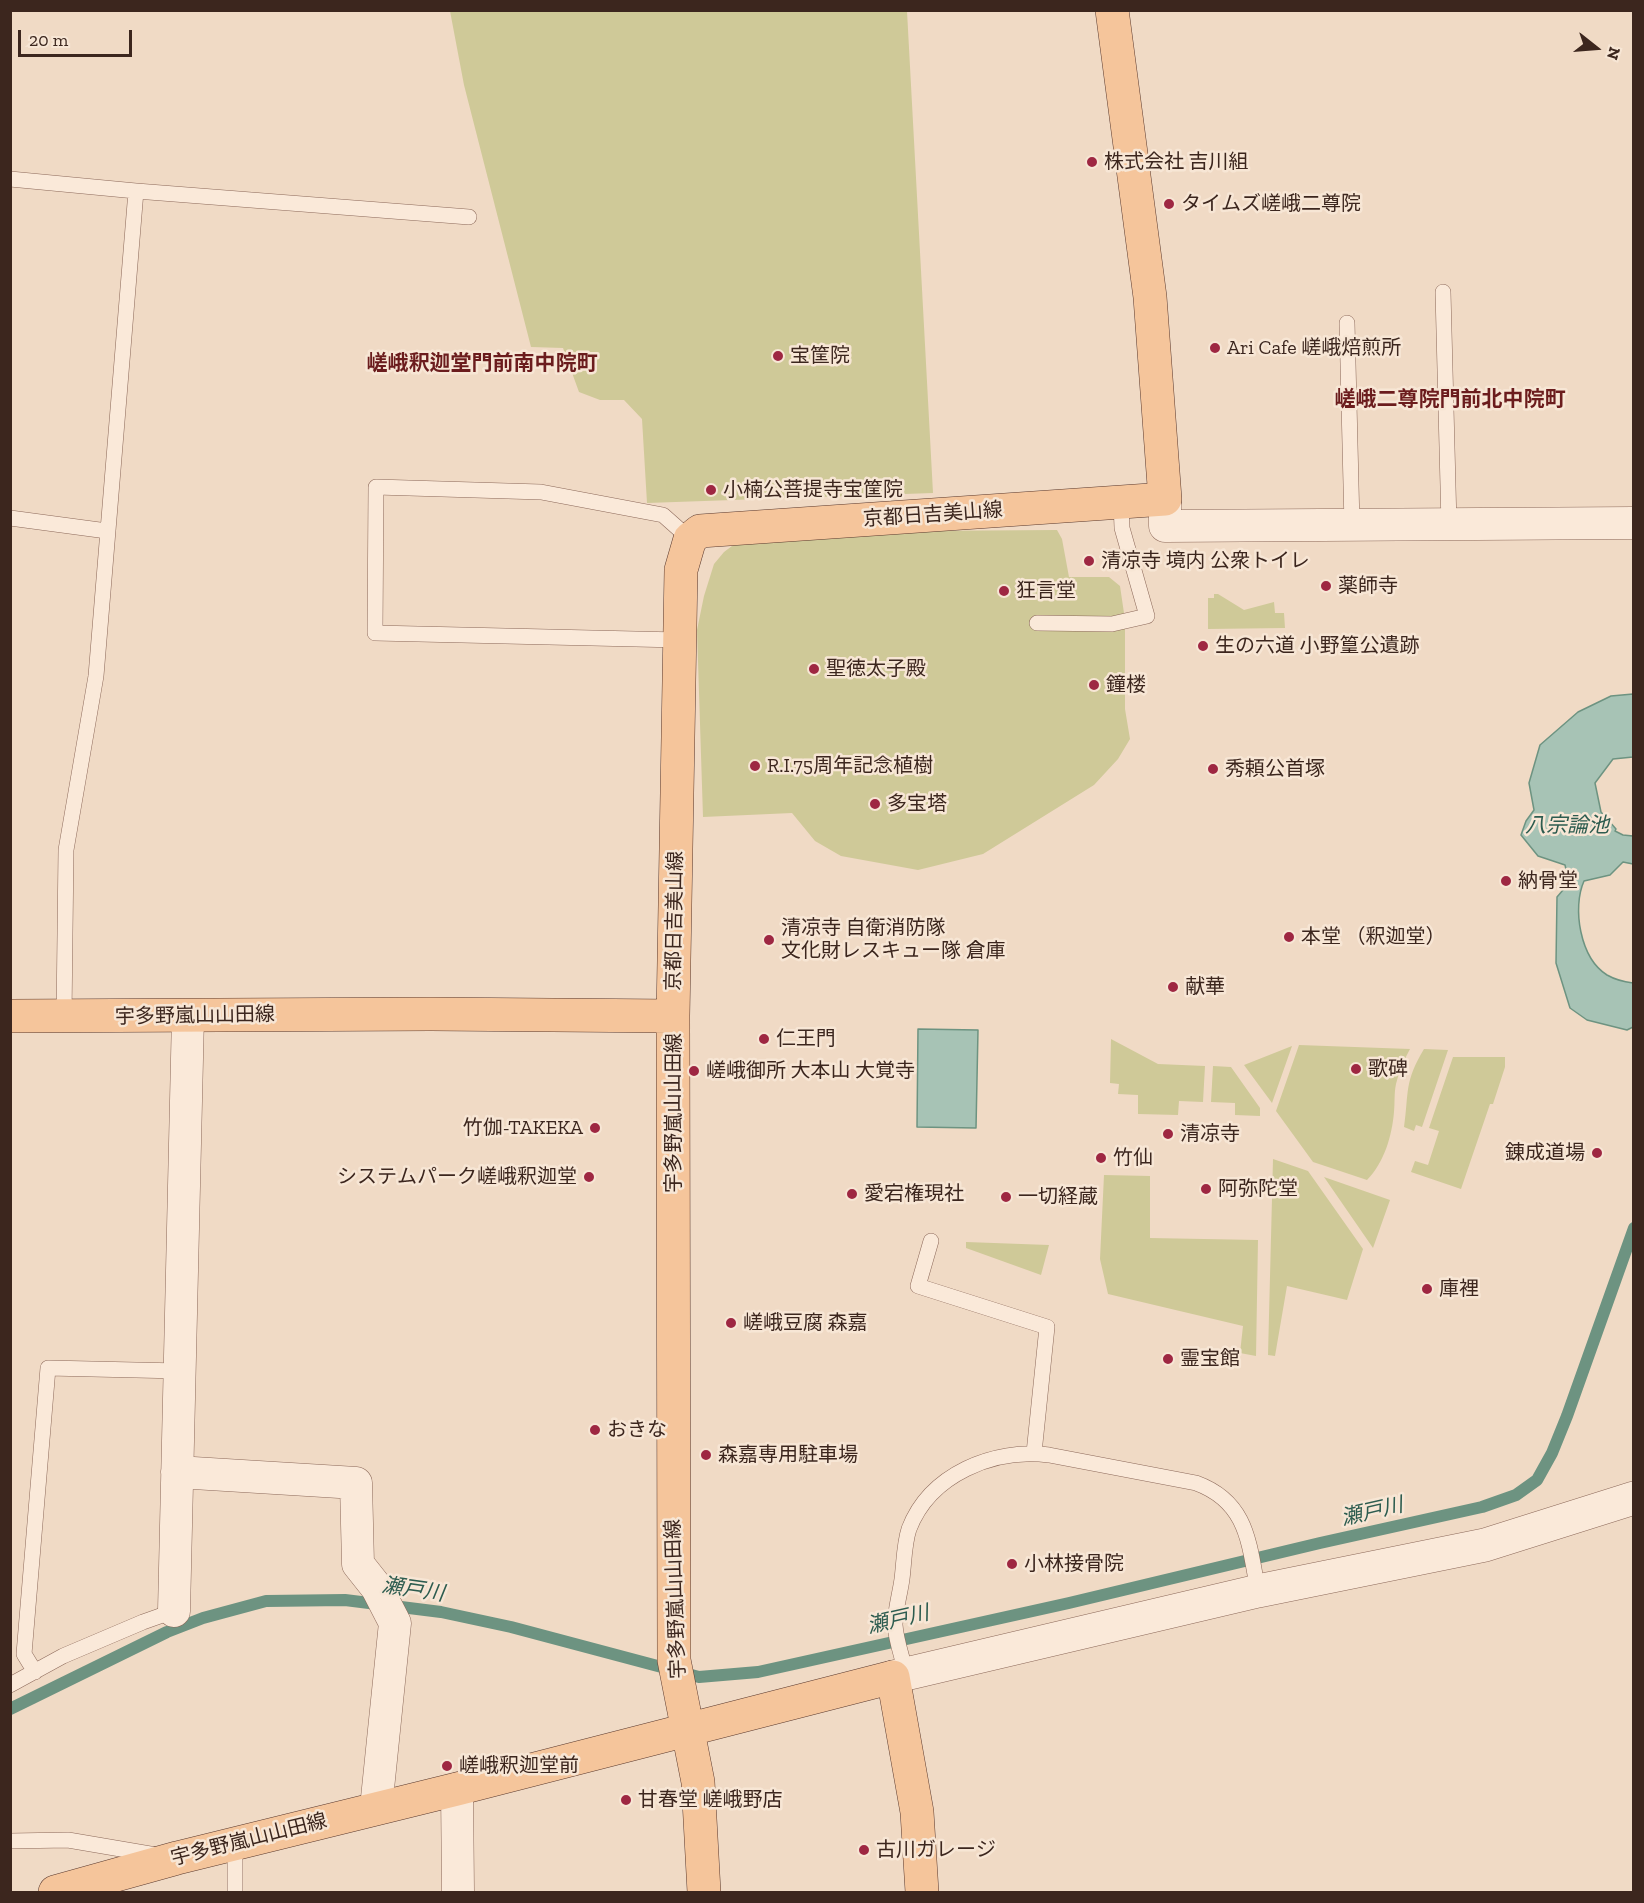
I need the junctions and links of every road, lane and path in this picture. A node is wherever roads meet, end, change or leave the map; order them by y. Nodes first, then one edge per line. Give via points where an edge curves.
1 (1112, 10) edge
2 (10, 179) edge
3 (136, 191) junction
4 (469, 217) dead end
5 (1443, 292) dead end
6 (1347, 323) dead end
7 (1165, 500) junction
8 (1121, 502) junction
9 (10, 518) edge
10 (1634, 524) edge
11 (1352, 525) junction
12 (1449, 525) junction
13 (107, 531) junction
14 (690, 539) junction
15 (1037, 623) dead end
16 (679, 640) junction
17 (10, 1016) edge
18 (188, 1016) junction
19 (674, 1016) junction
20 (64, 1017) junction
21 (931, 1241) dead end
22 (180, 1371) junction
23 (1034, 1453) junction
24 (177, 1472) junction
25 (1634, 1498) edge
26 (1257, 1582) junction
27 (174, 1611) joint
28 (901, 1669) junction
29 (35, 1672) junction
30 (10, 1685) edge
31 (688, 1729) junction
32 (458, 1789) junction
33 (376, 1808) junction
34 (10, 1841) edge
35 (235, 1843) junction
36 (177, 1858) junction
37 (55, 1893) edge
38 (235, 1893) edge
39 (458, 1893) edge
40 (704, 1893) edge
41 (922, 1893) edge

1 - 7 main road via 1150,297
2 - 3 lane
3 - 4 lane
3 - 13 lane
5 - 12 lane
6 - 11 lane
7 - 8 main road, 京都日吉美山線
7 - 11 street via 1165,526
8 - 14 main road, 京都日吉美山線 via 700,531
8 - 15 lane via 1122,528 1147,616 1112,624
9 - 13 lane
10 - 12 street
11 - 12 street
13 - 20 lane via 96,676 66,850
14 - 16 main road, 京都日吉美山線 via 681,570
14 - 16 lane via 663,514 541,492 376,487 375,633
16 - 19 main road, 京都日吉美山線
17 - 20 main road, 宇多野嵐山山田線
18 - 19 main road, 宇多野嵐山山田線
18 - 20 main road, 宇多野嵐山山田線
18 - 22 street
19 - 31 main road, 宇多野嵐山山田線 via 677,1676
21 - 23 lane via 918,1286 1047,1327
22 - 24 street
22 - 29 lane via 48,1368 24,1654
23 - 26 lane via 1206,1487 1232,1507 1248,1536
23 - 28 lane via 978,1462 942,1485 923,1506 909,1530 895,1625
24 - 27 street
24 - 33 street via 356,1483 358,1564 395,1623
25 - 26 street via 1485,1545
26 - 28 street
27 - 29 lane via 63,1656
28 - 31 main road, 宇多野嵐山山田線
28 - 41 main road
29 - 30 lane
31 - 32 main road, 宇多野嵐山山田線
31 - 40 main road, 宇多野嵐山山田線 via 698,1782
32 - 33 main road, 宇多野嵐山山田線
32 - 39 street
33 - 35 main road, 宇多野嵐山山田線
34 - 36 lane via 68,1840
35 - 36 main road, 宇多野嵐山山田線
35 - 38 lane
36 - 37 main road, 宇多野嵐山山田線

